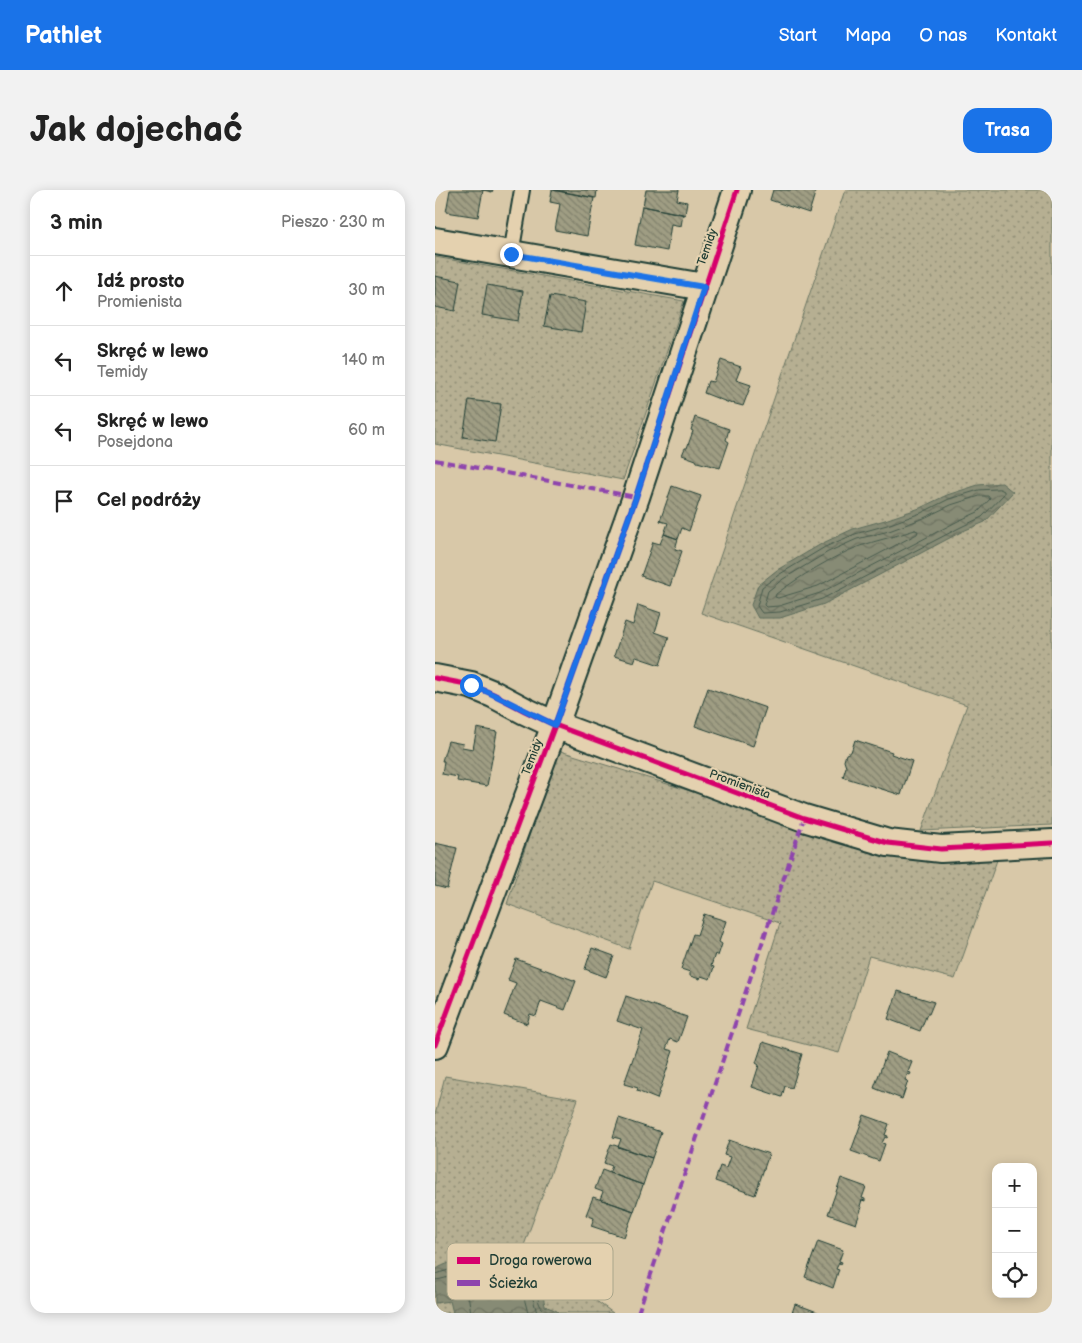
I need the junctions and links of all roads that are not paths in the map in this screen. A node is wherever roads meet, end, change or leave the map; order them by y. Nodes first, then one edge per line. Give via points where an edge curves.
1 (522, 190) edge
2 (737, 190) edge
3 (435, 241) edge
4 (511, 254) junction
5 (704, 287) junction
6 (435, 678) edge
7 (555, 725) junction
8 (1052, 843) edge
9 (435, 1045) edge

1 - 4 lane
2 - 5 street, Temidy
3 - 4 street
4 - 5 street
5 - 7 street, Temidy via 636,497
6 - 7 street, Promienista via 471,685
7 - 8 street, Promienista via 804,818 888,843 941,849
7 - 9 street, Temidy

